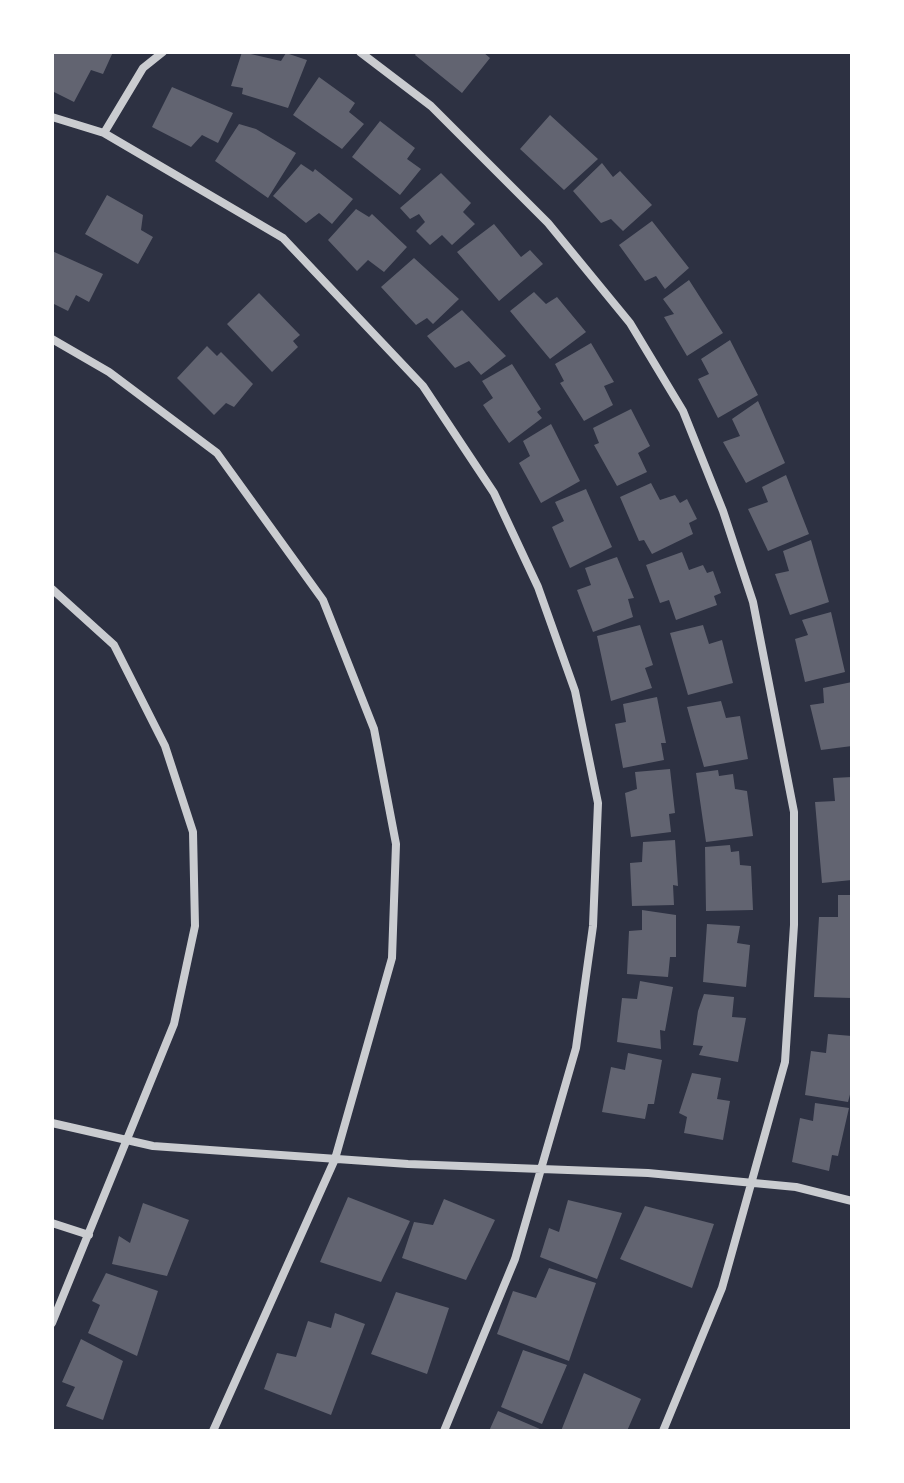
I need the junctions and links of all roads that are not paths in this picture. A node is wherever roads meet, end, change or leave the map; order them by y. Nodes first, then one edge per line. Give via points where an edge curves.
1 (163, 52) edge
2 (360, 52) edge
3 (52, 117) edge
4 (104, 133) junction
5 (52, 339) edge
6 (52, 589) edge
7 (52, 1123) edge
8 (129, 1140) junction
9 (335, 1159) junction
10 (542, 1170) junction
11 (753, 1183) junction
12 (852, 1201) edge
13 (52, 1223) edge
14 (89, 1235) junction
15 (52, 1323) edge
16 (213, 1431) edge
17 (444, 1431) edge
18 (663, 1431) edge

1 - 4 street via 143,68
2 - 11 street via 431,106 538,212 630,323 683,411 723,511 753,602 794,812 794,925 785,1062
3 - 4 street
4 - 10 street via 283,238 423,386 494,493 538,587 575,691 598,803 593,926 576,1048
5 - 9 street via 109,372 217,453 323,600 374,729 396,844 392,958
6 - 8 street via 114,645 165,746 193,832 195,926 174,1024
7 - 8 street
8 - 9 street
8 - 14 street
9 - 10 street
9 - 16 street
10 - 11 street
10 - 17 street via 515,1259
11 - 12 street
11 - 18 street via 722,1288
13 - 14 street
14 - 15 street

